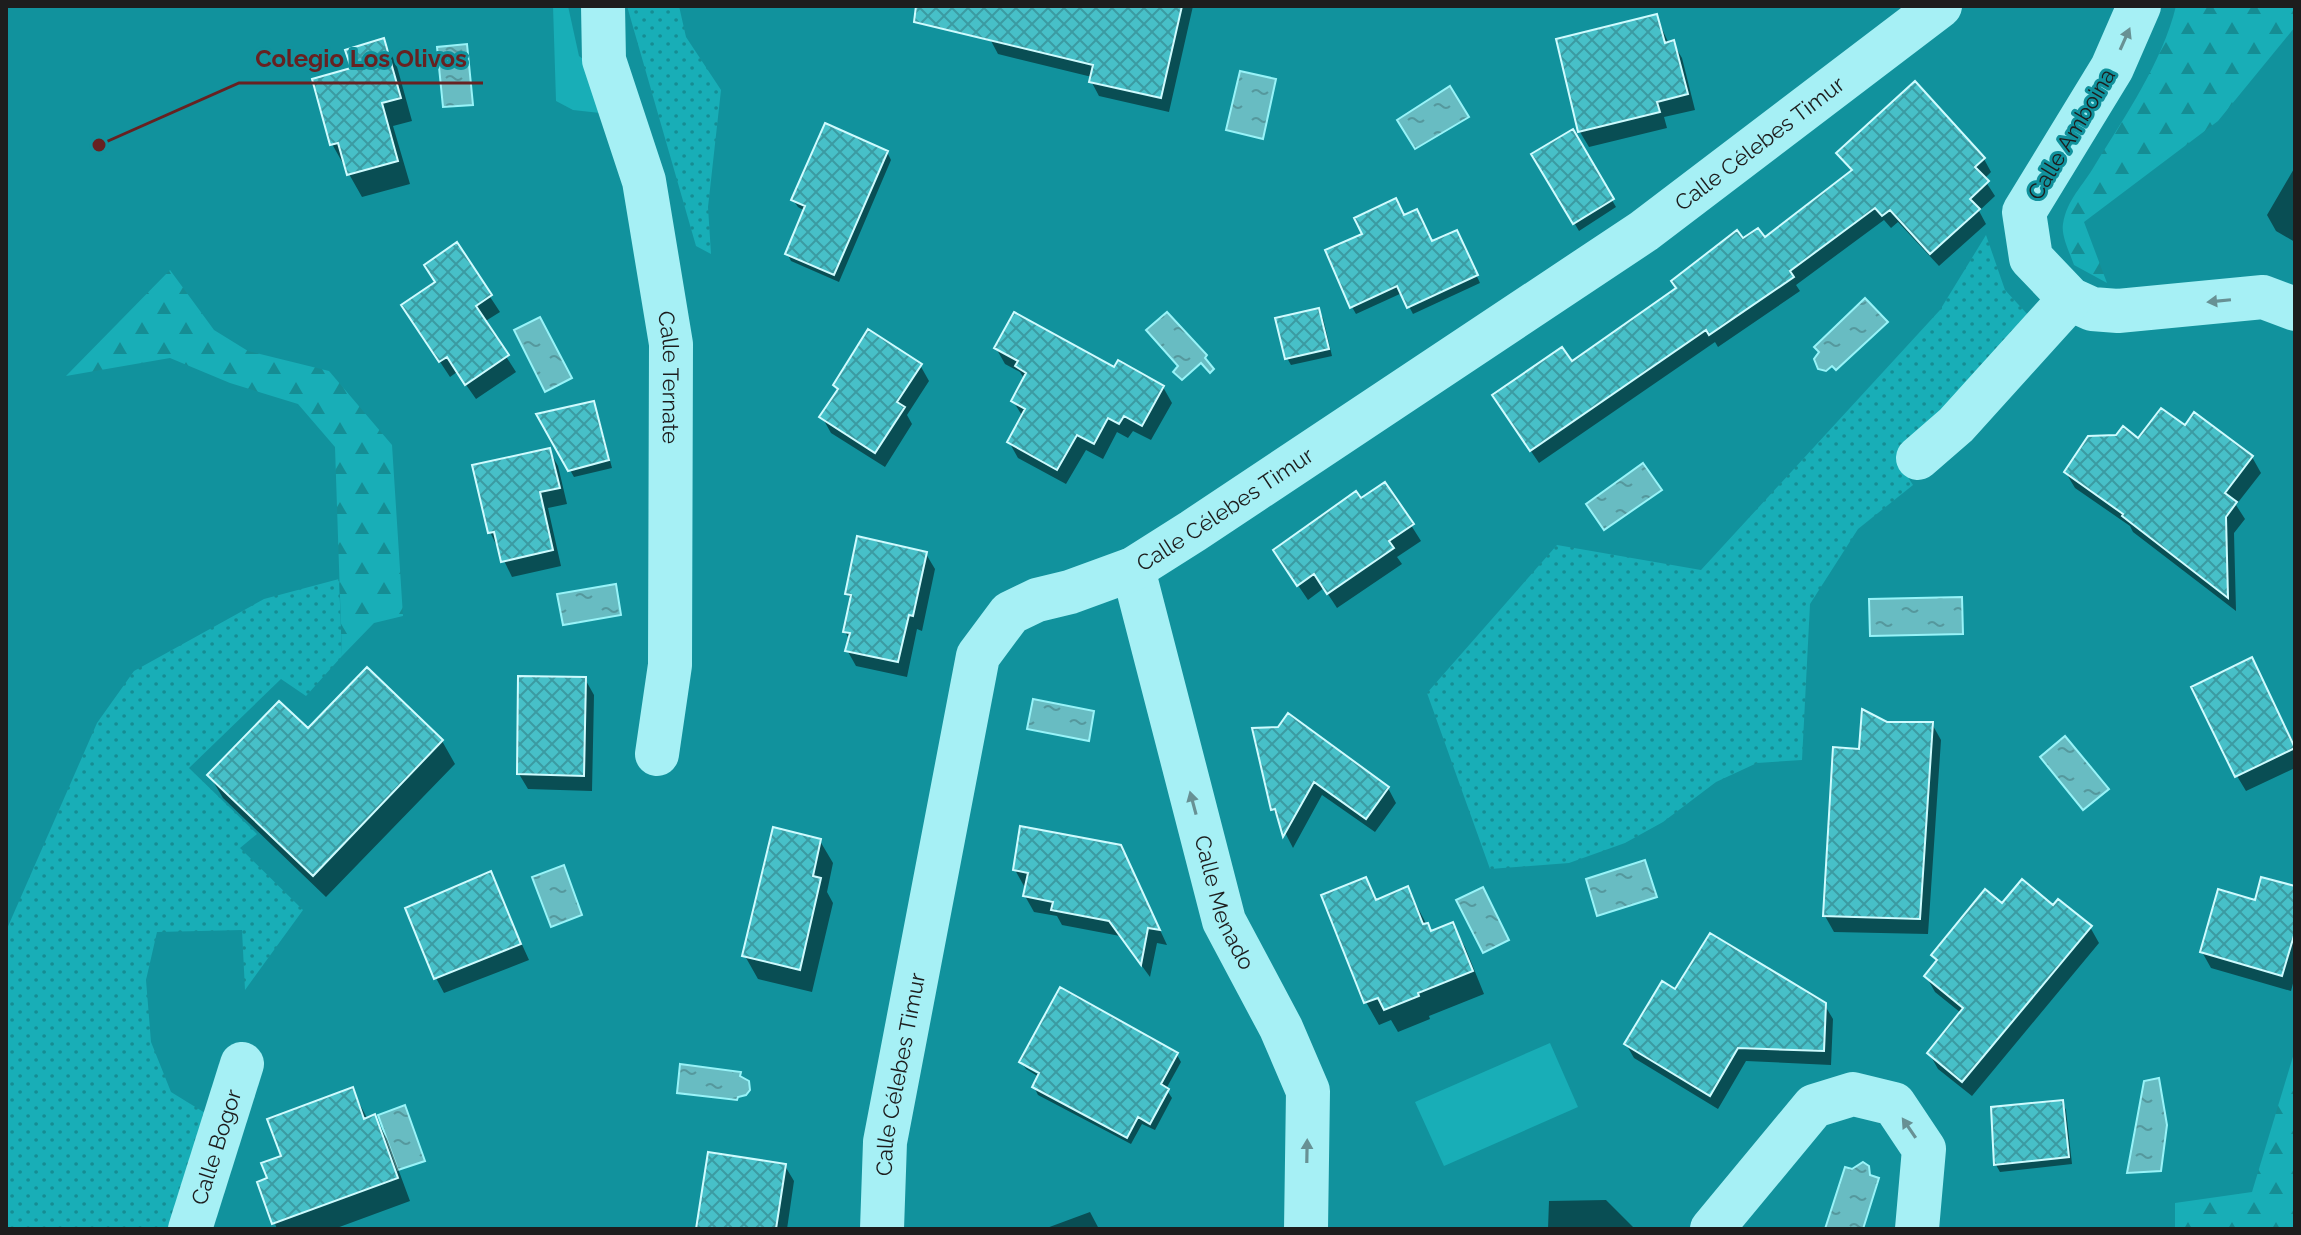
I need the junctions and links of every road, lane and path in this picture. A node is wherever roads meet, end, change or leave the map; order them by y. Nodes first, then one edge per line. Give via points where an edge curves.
1 (603, 6) edge
2 (1940, 6) edge
3 (2139, 6) edge
4 (2070, 299) junction
5 (2295, 309) edge
6 (1918, 458) dead end
7 (1133, 569) junction
8 (657, 754) dead end
9 (242, 1064) dead end
10 (190, 1229) edge
11 (882, 1229) edge
12 (1306, 1229) edge
13 (1712, 1229) edge
14 (1917, 1229) edge

1 - 8 street, Calle Ternate via 604,60 644,181 671,344 670,665
2 - 7 street, Calle Célebes Timur via 1644,231
4 -> 3 street, Calle Amboina via 2031,258 2024,212 2112,68
5 -> 4 street, Calle Amboina via 2263,297 2118,311 2092,309
4 - 6 street via 1956,425
7 - 11 street, Calle Célebes Timur via 1010,613 978,656 885,1142
12 -> 7 street, Calle Menado via 1308,1091 1224,921
9 - 10 street, Calle Bogor
14 -> 13 street via 1924,1149 1894,1104 1853,1094 1814,1106

